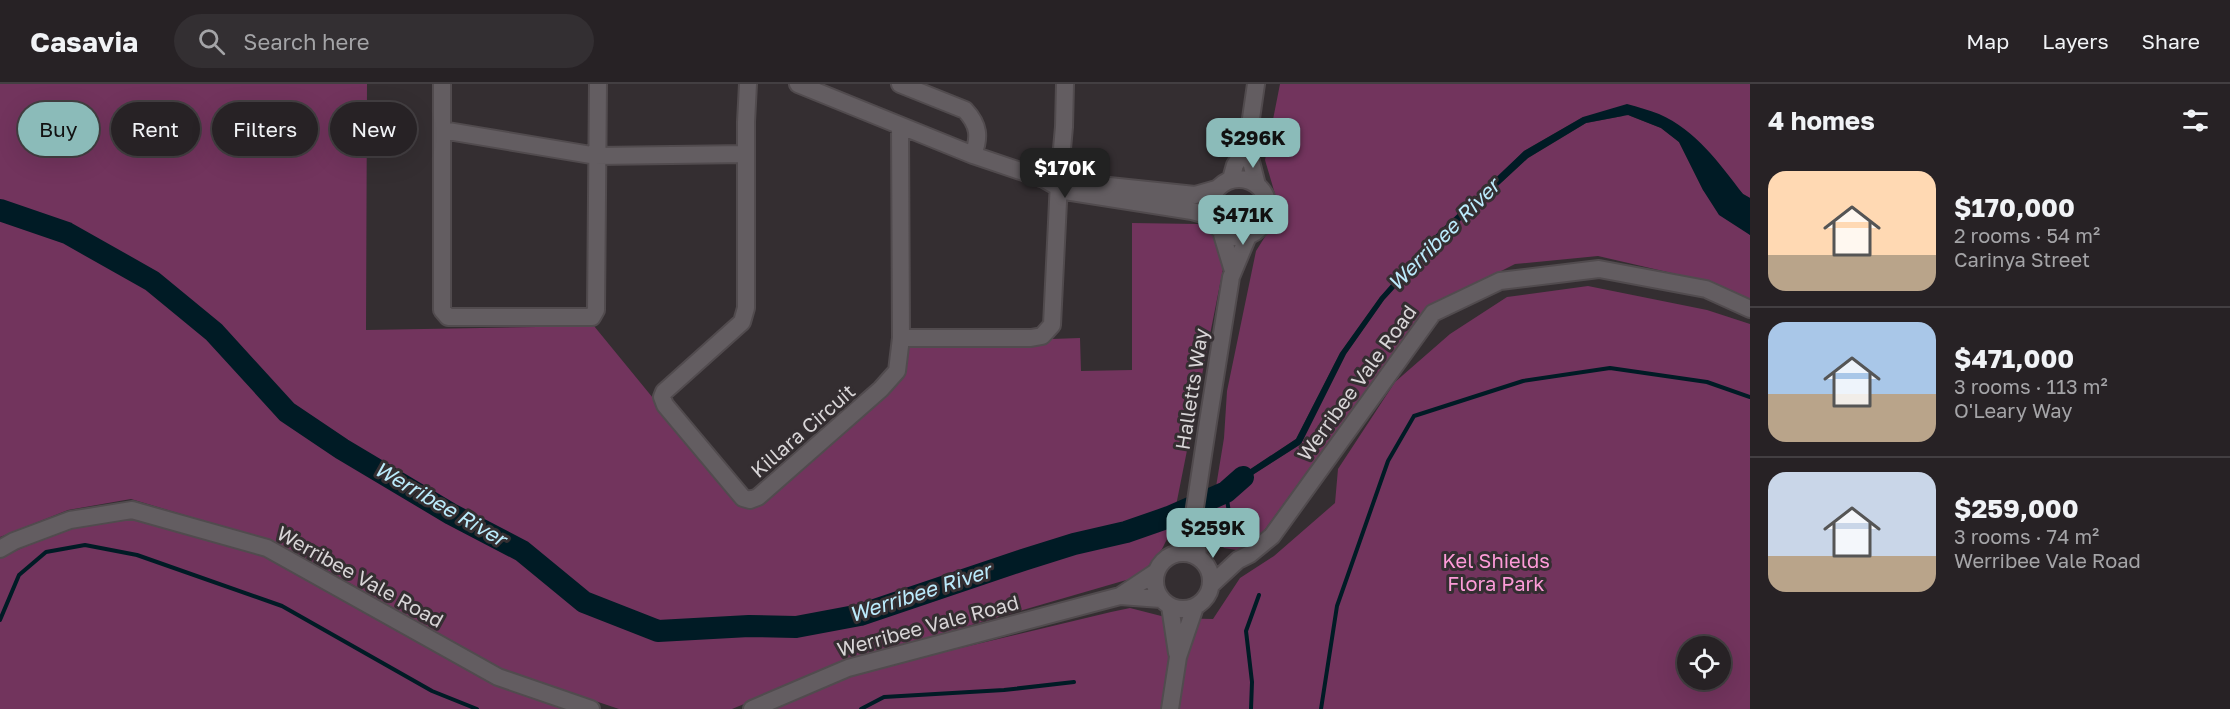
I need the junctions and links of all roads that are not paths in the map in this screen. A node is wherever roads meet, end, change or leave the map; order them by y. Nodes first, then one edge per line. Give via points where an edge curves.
1 (442, 84) edge
2 (598, 84) edge
3 (748, 84) edge
4 (798, 84) edge
5 (900, 84) edge
6 (1065, 84) edge
7 (1256, 84) edge
8 (900, 126) junction
9 (442, 130) junction
10 (1247, 146) junction
11 (746, 154) junction
12 (973, 155) junction
13 (597, 156) junction
14 (1231, 179) junction
15 (1055, 183) junction
16 (1257, 185) junction
17 (1216, 189) junction
18 (1210, 216) junction
19 (1221, 231) junction
20 (1248, 236) junction
21 (1233, 271) junction
22 (1750, 309) edge
23 (901, 338) junction
24 (1194, 514) junction
25 (0, 549) edge
26 (1172, 554) junction
27 (1202, 560) junction
28 (1238, 560) junction
29 (1156, 572) junction
30 (1211, 585) junction
31 (1120, 596) junction
32 (1165, 602) junction
33 (1195, 606) junction
34 (1178, 657) junction
35 (591, 709) edge
36 (752, 709) edge
37 (1170, 709) edge

1 - 9 street
2 - 13 street
3 - 11 street, Killara Circuit
4 - 8 street
5 - 12 street via 965,110 977,129
6 - 15 street via 1065,127
7 - 10 street
8 - 12 street
8 - 23 street, Killara Circuit
9 - 13 street
9 - 13 street via 442,310 448,317 592,317 596,310
10 - 14 street
10 - 16 street
11 - 13 street
11 - 23 street, Killara Circuit via 746,308 742,322 662,397 743,498 758,497 872,399 897,371
12 - 15 street
14 - 16 street
14 - 17 street
15 - 17 street via 1195,195
15 - 18 street via 1065,192
15 - 23 street via 1052,325 1048,330 1032,338
16 - 20 street via 1267,199 1267,217
17 - 18 street via 1211,197
18 - 19 street
19 - 20 street
19 - 21 street
20 - 21 street
21 - 24 street, Halletts Way
22 - 28 street, Werribee Vale Road via 1706,289 1599,270 1500,281 1433,313 1272,536
24 - 26 street, Halletts Way
24 - 27 street, Halletts Way
25 - 35 street, Werribee Vale Road via 70,520 132,510 267,548 498,678
26 - 27 street via 1181,552
26 - 29 street
27 - 28 street, Werribee Vale Road
27 - 30 street via 1209,569
28 - 30 street, Werribee Vale Road
29 - 31 street, Werribee Vale Road
29 - 32 street via 1155,582
30 - 33 street via 1206,598
31 - 32 street, Werribee Vale Road
31 - 36 street, Werribee Vale Road via 848,668
32 - 33 street via 1178,609
32 - 34 street
33 - 34 street
34 - 37 street

